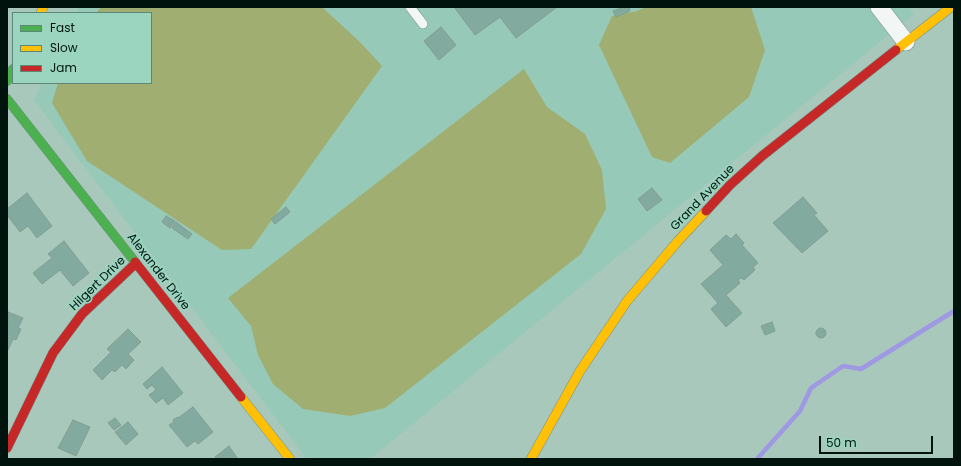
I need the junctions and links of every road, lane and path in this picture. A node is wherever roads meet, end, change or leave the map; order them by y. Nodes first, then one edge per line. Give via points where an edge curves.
1 (410, 7) edge
2 (880, 7) edge
3 (951, 7) edge
4 (423, 24) dead end
5 (906, 42) junction
6 (12, 71) edge
7 (7, 82) edge
8 (7, 99) edge
9 (136, 263) junction
10 (7, 448) edge
11 (290, 459) edge
12 (531, 459) edge

1 - 4 lane
2 - 5 street
3 - 5 street, Grand Avenue
5 - 12 street, Grand Avenue via 762,156 730,185 678,240 627,301 580,371
6 - 7 street
8 - 9 street, Alexander Drive
9 - 10 street, Hilgert Drive via 82,314 53,353
9 - 11 street, Alexander Drive

